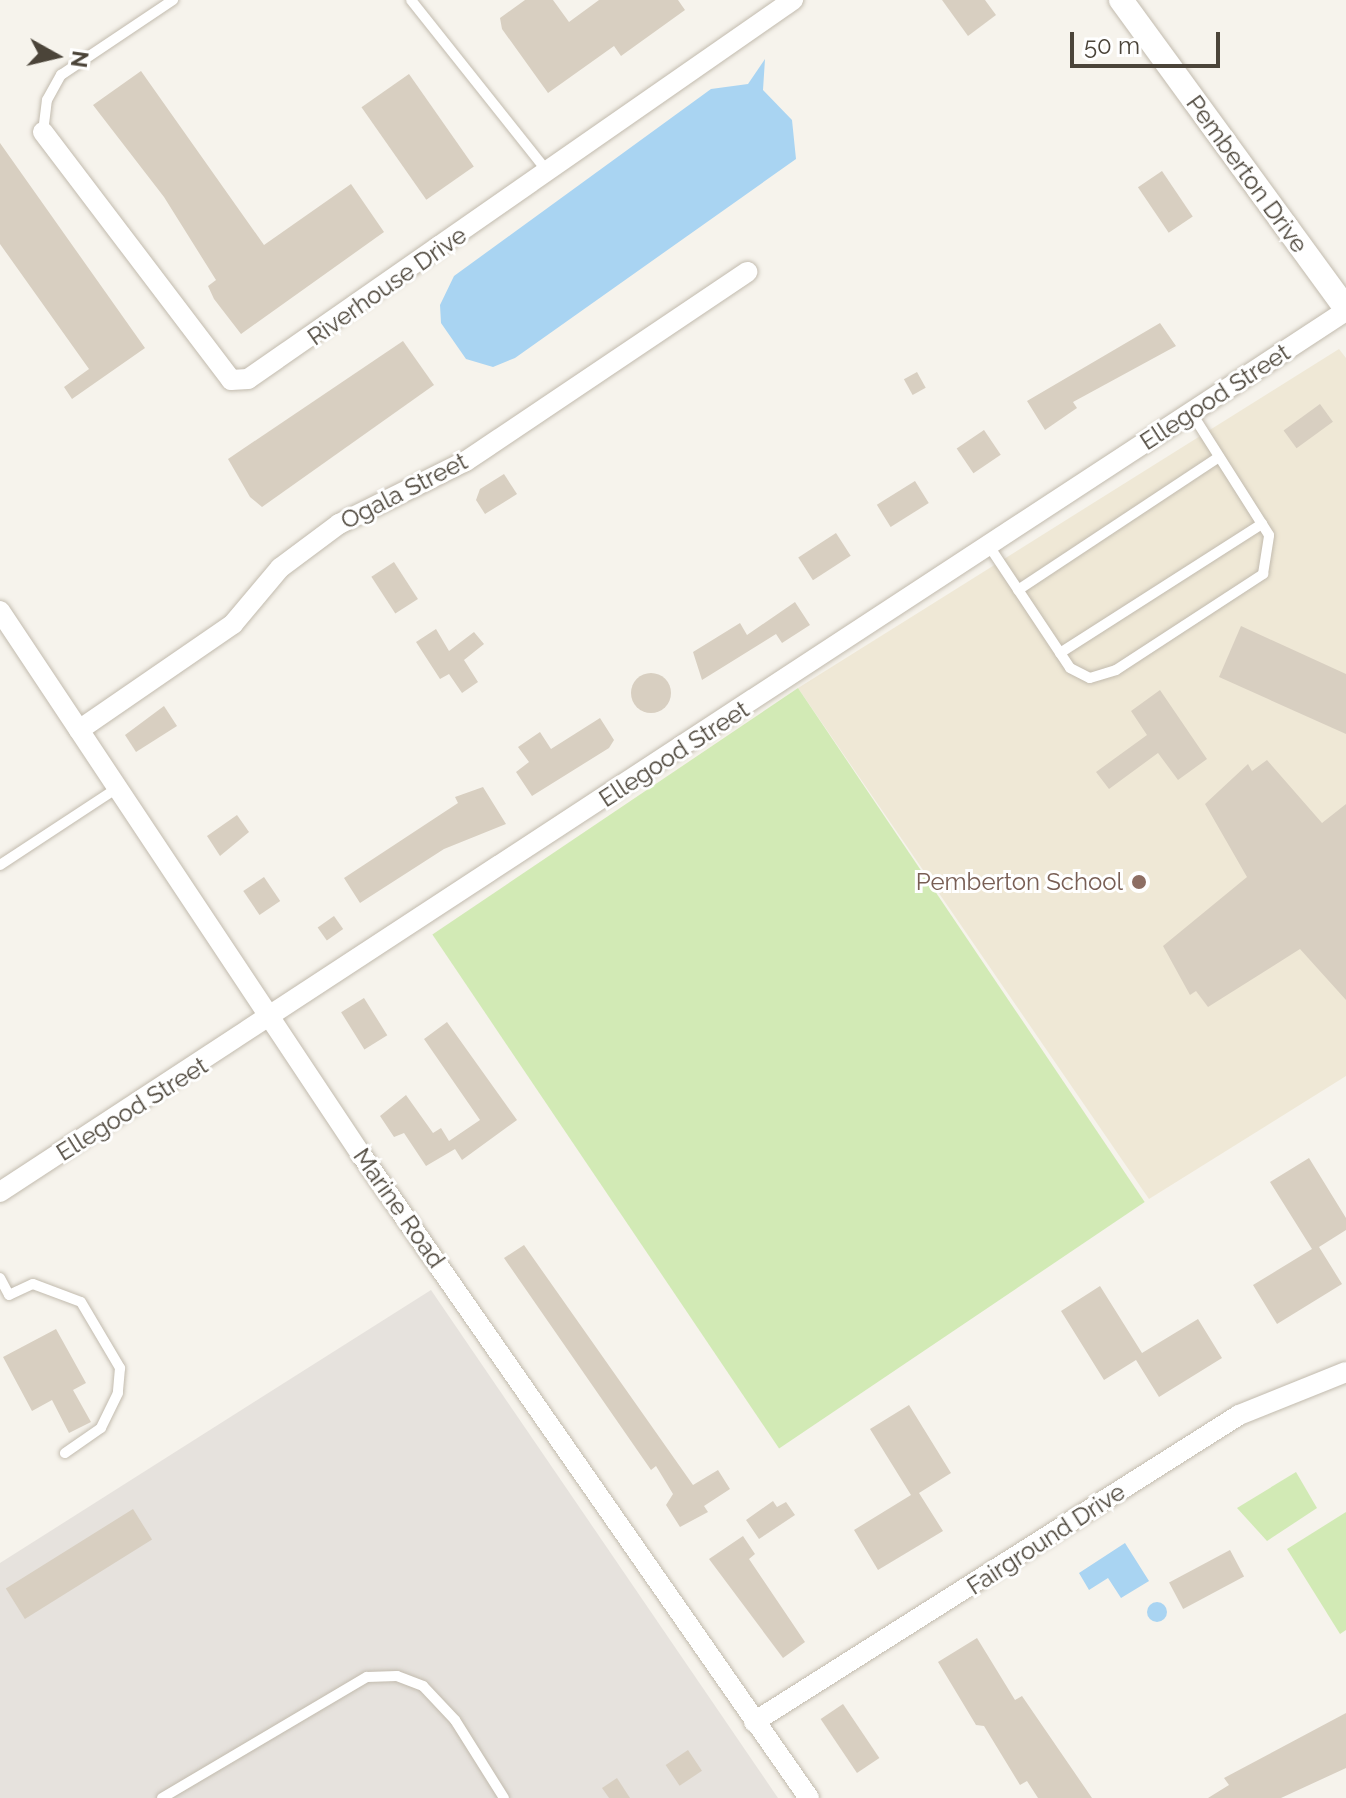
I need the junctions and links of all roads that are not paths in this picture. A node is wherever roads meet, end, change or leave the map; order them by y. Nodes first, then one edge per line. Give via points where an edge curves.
1 (173, 0) edge
2 (411, 0) edge
3 (793, 0) edge
4 (1121, 0) edge
5 (43, 132) joint
6 (548, 172) junction
7 (747, 272) dead end
8 (1346, 310) edge
9 (1191, 412) junction
10 (1219, 457) junction
11 (1262, 524) junction
12 (989, 546) junction
13 (1018, 590) junction
14 (0, 611) edge
15 (1060, 653) junction
16 (79, 730) junction
17 (117, 788) junction
18 (0, 865) edge
19 (271, 1021) junction
20 (0, 1192) edge
21 (0, 1278) edge
22 (1346, 1372) edge
23 (65, 1453) dead end
24 (754, 1722) junction
25 (162, 1798) edge
26 (504, 1798) edge
27 (809, 1798) edge

1 - 5 lane via 61,75 47,100
2 - 6 lane
3 - 6 street, Riverhouse Drive
4 - 8 street, Pemberton Drive
5 - 6 street, Riverhouse Drive via 231,380 263,374
7 - 16 street, Ogala Street via 466,461 339,524 280,568 233,624
8 - 9 street, Ellegood Street
9 - 10 lane
9 - 12 street, Ellegood Street
10 - 11 lane
10 - 13 lane
11 - 15 lane
11 - 15 lane via 1270,548 1263,574 1116,670 1079,674
12 - 13 lane
12 - 19 street, Ellegood Street
13 - 15 lane
14 - 16 street, Marine Road
16 - 17 street, Marine Road
17 - 18 lane
17 - 19 street, Marine Road
19 - 20 street, Ellegood Street
19 - 24 street, Marine Road
21 - 23 lane via 9,1295 33,1284 81,1302 120,1368 115,1401 101,1428
22 - 24 street, Fairground Drive via 1239,1415
24 - 27 street, Marine Road
25 - 26 lane via 367,1677 397,1676 423,1686 455,1720

